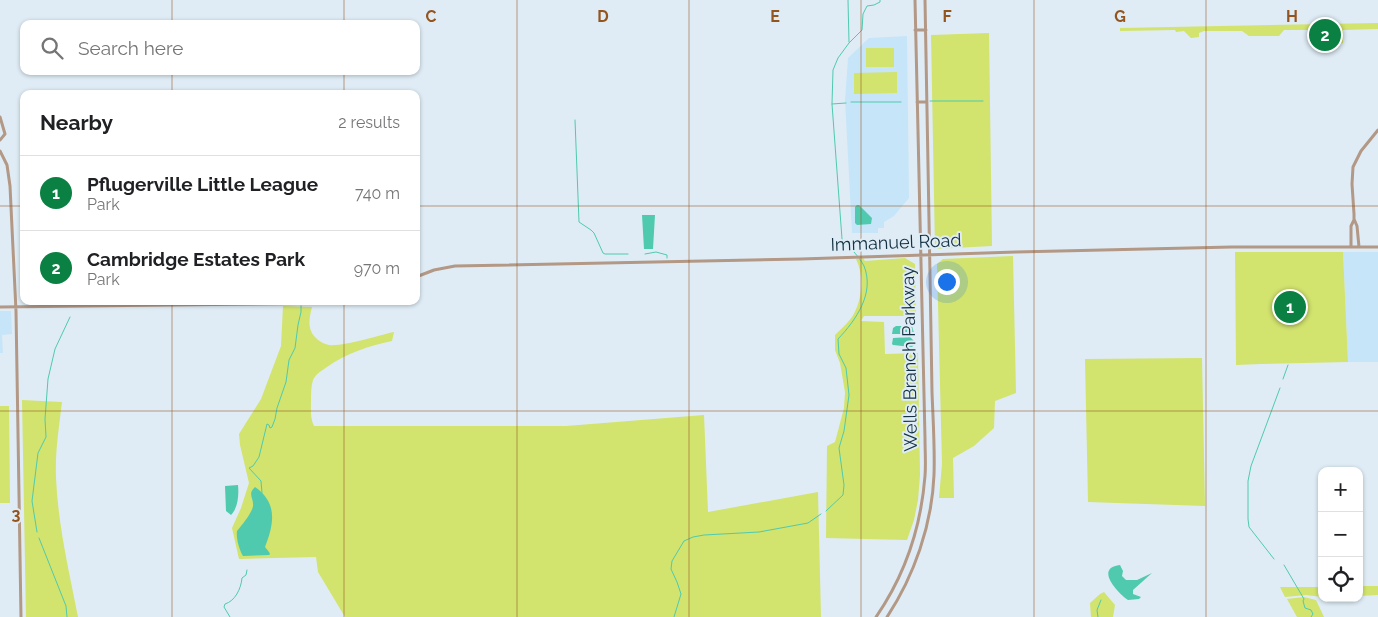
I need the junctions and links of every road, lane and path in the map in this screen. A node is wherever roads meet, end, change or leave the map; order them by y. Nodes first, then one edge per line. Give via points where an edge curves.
1 (915, 0) edge
2 (925, 0) edge
3 (916, 30) junction
4 (926, 30) junction
5 (917, 102) junction
6 (927, 102) junction
7 (0, 117) edge
8 (1378, 130) edge
9 (0, 140) edge
10 (0, 151) edge
11 (1354, 219) junction
12 (1351, 247) junction
13 (1359, 247) junction
14 (1378, 247) edge
15 (920, 254) junction
16 (930, 254) junction
17 (420, 275) edge
18 (150, 305) edge
19 (16, 306) junction
20 (0, 307) edge
21 (21, 617) edge
22 (876, 617) edge
23 (887, 617) edge

1 - 3 street, Wells Branch Parkway
2 - 4 street, Wells Branch Parkway
3 - 4 street
3 - 5 street, Wells Branch Parkway
4 - 6 street, Wells Branch Parkway
5 - 6 street
5 - 15 street, Wells Branch Parkway
6 - 16 street, Wells Branch Parkway
7 - 9 street via 5,134
8 - 11 street via 1360,151 1354,167
10 - 19 street via 9,172
11 - 12 street
11 - 13 street via 1358,226
12 - 13 street, Immanuel Road
12 - 16 street, Immanuel Road
13 - 14 street, Immanuel Road
15 - 16 street, Immanuel Road
15 - 17 street, Immanuel Road via 455,266
15 - 22 street, Wells Branch Parkway via 926,438 924,490 919,520 902,572
16 - 23 street, Wells Branch Parkway via 934,476 919,551
18 - 19 street
19 - 20 street
19 - 21 street

